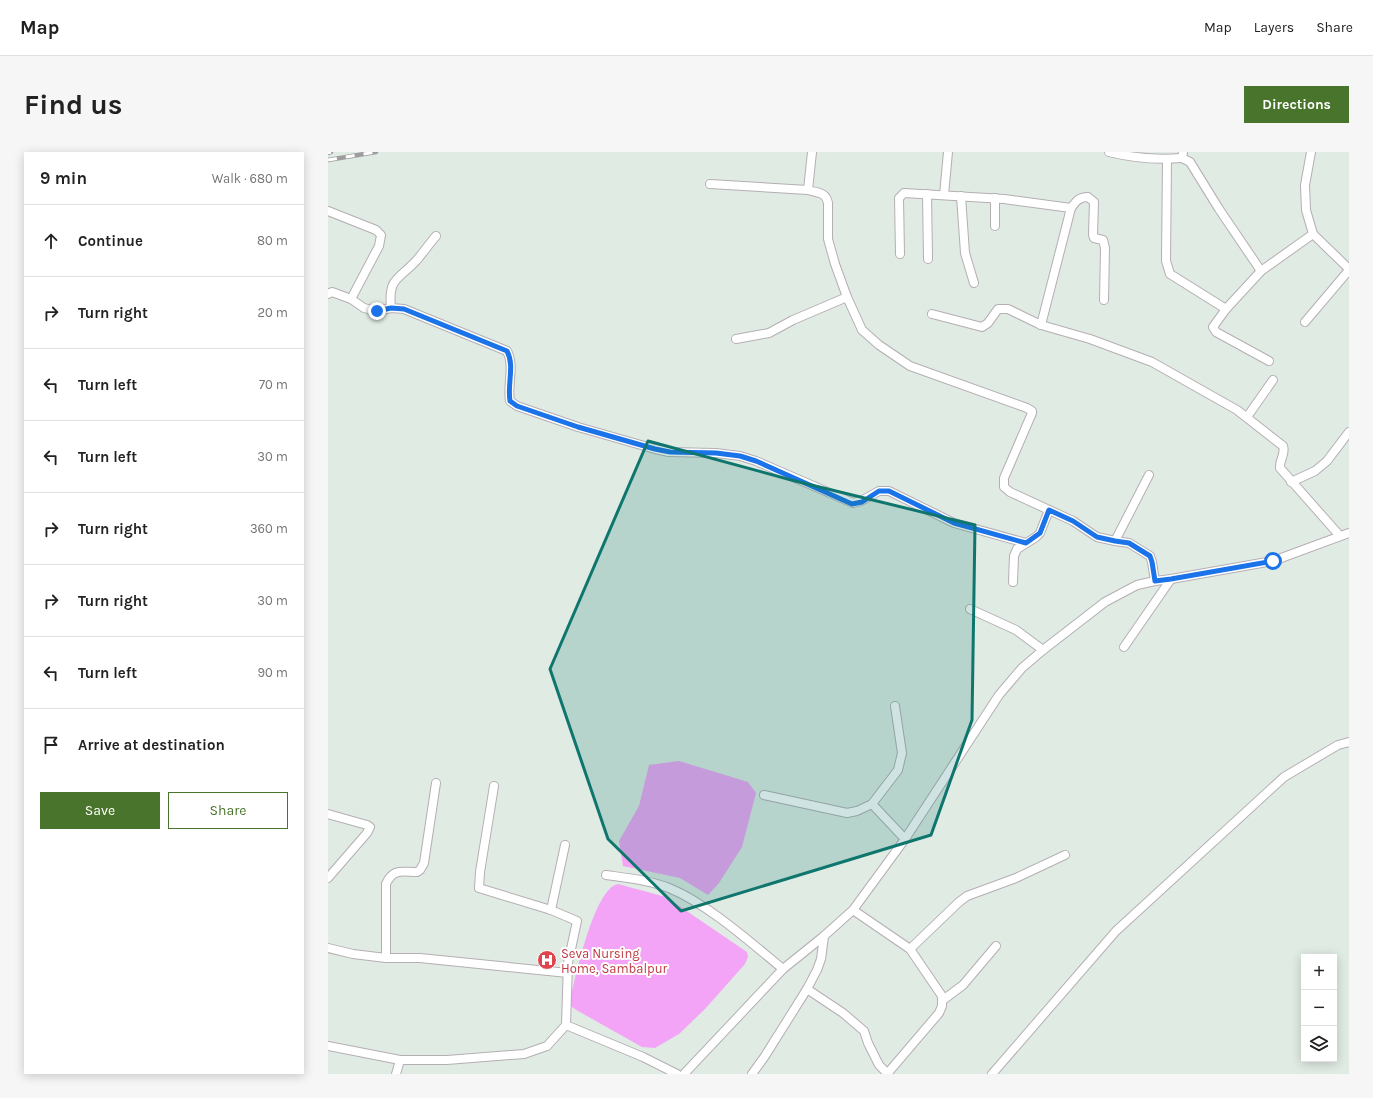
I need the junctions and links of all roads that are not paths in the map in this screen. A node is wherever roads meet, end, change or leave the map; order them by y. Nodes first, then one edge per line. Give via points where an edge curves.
1 (812, 152) edge
2 (948, 152) edge
3 (1109, 152) edge
4 (1310, 152) edge
5 (1183, 155) edge
6 (1167, 159) junction
7 (710, 184) dead end
8 (808, 190) junction
9 (927, 194) junction
10 (944, 195) junction
11 (961, 196) junction
12 (995, 198) junction
13 (1071, 208) junction
14 (328, 211) edge
15 (995, 226) dead end
16 (1313, 234) junction
17 (436, 236) dead end
18 (900, 254) dead end
19 (928, 259) dead end
20 (1261, 270) junction
21 (1349, 270) edge
22 (974, 284) dead end
23 (328, 294) edge
24 (847, 297) junction
25 (350, 299) junction
26 (1104, 300) dead end
27 (391, 308) junction
28 (1226, 309) junction
29 (932, 314) dead end
30 (1305, 322) dead end
31 (1041, 325) junction
32 (736, 339) dead end
33 (1269, 361) dead end
34 (1273, 380) dead end
35 (1247, 417) junction
36 (1349, 432) edge
37 (1149, 475) dead end
38 (1291, 482) junction
39 (1049, 510) junction
40 (1349, 533) edge
41 (1340, 536) junction
42 (1115, 541) junction
43 (1026, 543) junction
44 (1171, 579) junction
45 (1155, 581) junction
46 (1013, 582) dead end
47 (970, 609) dead end
48 (1124, 647) dead end
49 (1043, 650) junction
50 (895, 706) dead end
51 (1349, 742) edge
52 (436, 783) dead end
53 (494, 786) dead end
54 (764, 795) dead end
55 (872, 804) junction
56 (328, 814) edge
57 (905, 839) junction
58 (565, 845) dead end
59 (1065, 856) dead end
60 (606, 875) dead end
61 (329, 876) edge
62 (550, 910) junction
63 (853, 910) junction
64 (824, 936) junction
65 (996, 946) dead end
66 (328, 948) edge
67 (910, 948) junction
68 (386, 958) junction
69 (783, 969) junction
70 (568, 973) junction
71 (807, 989) junction
72 (943, 1000) junction
73 (566, 1025) junction
74 (328, 1046) edge
75 (400, 1060) junction
76 (396, 1074) edge
77 (677, 1074) edge
78 (684, 1074) edge
79 (752, 1074) edge
80 (887, 1074) edge
81 (992, 1074) edge

1 - 8 street
2 - 10 street
3 - 6 street via 1148,159
4 - 16 street via 1305,185 1306,210
5 - 6 street
5 - 20 street
6 - 28 street via 1166,261 1170,274
7 - 8 street
8 - 24 street via 827,198 828,239
9 - 10 street
9 - 18 street via 904,193 899,198
9 - 19 street
10 - 11 street
11 - 12 street
11 - 22 street via 965,253
12 - 13 street
12 - 15 street
13 - 26 street via 1077,199 1083,197 1088,197 1094,202 1093,235 1094,238 1102,240 1105,248
13 - 31 street
14 - 25 street via 376,230 381,235 379,246
16 - 20 street
16 - 21 street
17 - 27 street via 416,261 392,284
20 - 28 street
21 - 30 street
23 - 25 street via 332,292
24 - 32 street via 769,333
24 - 39 street via 862,330 910,366 1032,411 1004,478 1004,485 1010,492
25 - 27 street via 364,308 377,311
27 - 43 street via 404,309 507,351 511,361 508,394 510,401 517,406 655,449 740,456 852,504 862,502 879,491 889,491 954,523
28 - 33 street via 1213,327 1216,332
29 - 31 street via 982,327 1001,308
31 - 35 street via 1090,339 1152,362
34 - 35 street
35 - 38 street via 1283,446 1280,468
36 - 38 street via 1327,461 1315,471
37 - 42 street
38 - 41 street
39 - 42 street via 1073,521 1097,537
39 - 43 street via 1040,533
40 - 41 street
41 - 44 street via 1273,561
42 - 45 street via 1129,543 1150,556
43 - 46 street via 1017,549 1014,556
44 - 45 street
44 - 48 street
45 - 49 street via 1137,586 1105,602
47 - 49 street via 1016,630
49 - 57 street via 1022,668 999,696
50 - 55 street via 902,753 898,770
51 - 81 street via 1338,745 1284,777 1116,931
52 - 68 street via 424,863 417,872 395,872 386,884
53 - 62 street via 479,888
54 - 55 street via 847,813
55 - 57 street
56 - 61 street via 370,827
57 - 63 street
58 - 62 street
59 - 67 street via 967,896
60 - 69 street via 653,883 684,895 736,931
62 - 70 street via 577,921
63 - 64 street
63 - 67 street
64 - 69 street
64 - 71 street via 821,959
65 - 72 street via 964,985
66 - 68 street
67 - 72 street
68 - 70 street via 420,958
69 - 78 street
70 - 73 street
71 - 79 street
71 - 80 street via 843,1013 864,1031 879,1065
72 - 80 street via 939,1013
73 - 75 street via 547,1046 524,1054 447,1060
73 - 77 street
74 - 75 street
75 - 76 street

